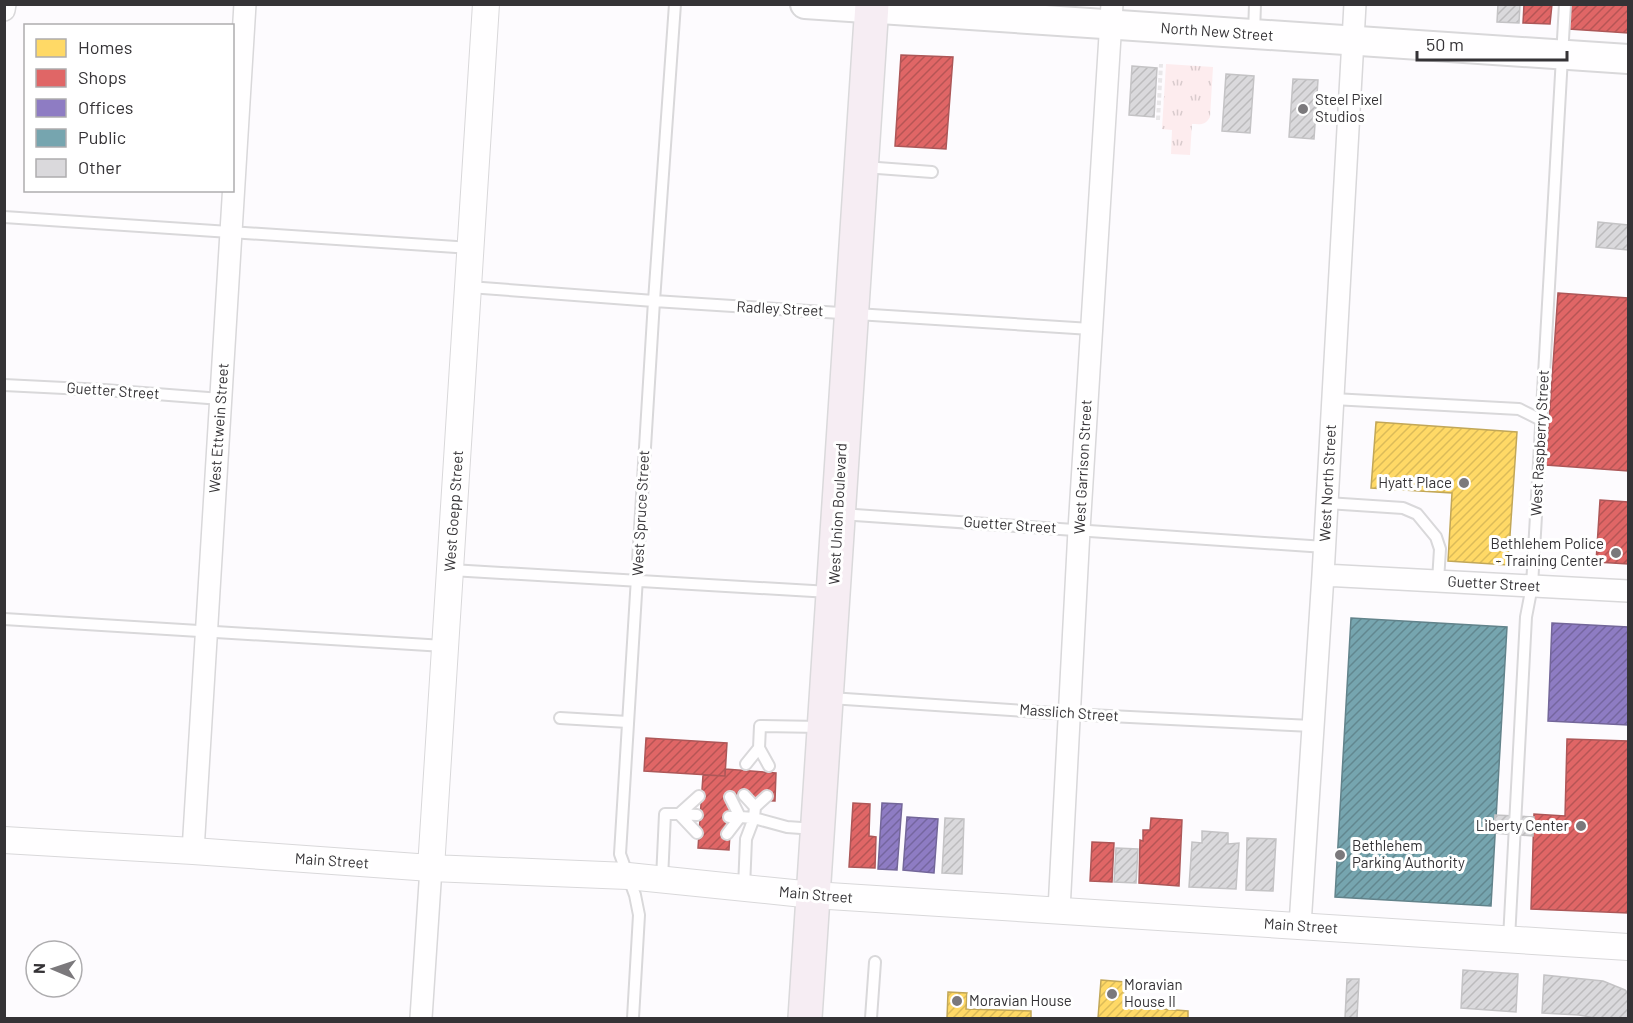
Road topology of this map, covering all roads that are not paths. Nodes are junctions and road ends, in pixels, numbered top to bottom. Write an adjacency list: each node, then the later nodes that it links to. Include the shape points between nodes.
1 (5, 4): 10 (street)
2 (245, 4): 19 (street, West Ettwein Street)
3 (486, 4): 23 (street, West Goepp Street)
4 (675, 4): 25 (lane, West Spruce Street)
5 (805, 4): 9 (main road, North New Street)
6 (1255, 4): 13 (lane)
7 (1355, 4): 14 (street, West North Street)
8 (1565, 4): 15 (lane, West Raspberry Street)
9 (872, 7): 11 (main road, North New Street); 17 (main road, West Union Boulevard)
10 (4, 10)
11 (973, 10): 12 (main road, North New Street)
12 (1111, 15): 13 (main road, North New Street); 27 (street, West Garrison Street)
13 (1254, 34): 14 (main road, North New Street)
14 (1352, 41): 15 (main road, North New Street); 30 (street, West North Street)
15 (1561, 54): 16 (main road, North New Street); 31 (lane, West Raspberry Street)
16 (1629, 59)
17 (861, 167): 18 (lane); 26 (main road, West Union Boulevard)
18 (932, 172)
19 (234, 183)
20 (233, 192): 22 (street, West Ettwein Street)
21 (4, 217): 22 (lane)
22 (231, 232): 23 (lane); 29 (street, West Ettwein Street)
23 (472, 248): 24 (street, West Goepp Street)
24 (468, 287): 25 (lane, Radley Street); 36 (street, West Goepp Street)
25 (654, 301): 26 (lane, Radley Street); 38 (lane, West Spruce Street)
26 (850, 313): 27 (lane, Radley Street); 33 (main road, West Union Boulevard)
27 (1091, 329): 34 (street, West Garrison Street)
28 (4, 386): 29 (lane, Guetter Street)
29 (221, 399): 44 (street, West Ettwein Street)
30 (1333, 399): 31 (lane, via 1519,409); 32 (street, West North Street)
31 (1541, 420): 40 (lane, West Raspberry Street)
32 (1327, 502): 35 (street, West North Street); 39 (lane, via 1403,508 1418,514 1440,549)
33 (838, 513): 34 (lane, Guetter Street); 42 (main road, West Union Boulevard)
34 (1079, 530): 35 (lane, Guetter Street); 47 (street, West Garrison Street)
35 (1325, 547): 37 (street, West North Street)
36 (450, 570): 38 (lane); 45 (street, West Goepp Street)
37 (1323, 575): 39 (street, Guetter Street); 50 (street, West North Street)
38 (637, 581): 42 (lane); 49 (lane, West Spruce Street)
39 (1438, 581): 40 (street, Guetter Street)
40 (1532, 586): 41 (street, Guetter Street); 74 (lane, West Raspberry Street, via 1525,629)
41 (1629, 591)
42 (834, 592): 46 (main road, West Union Boulevard)
43 (4, 619): 44 (lane)
44 (206, 631): 45 (lane); 66 (street, West Ettwein Street)
45 (445, 646): 67 (street, West Goepp Street)
46 (826, 712): 47 (lane, Masslich Street); 51 (lane, Masslich Street, via 760,726); 62 (main road, West Union Boulevard)
47 (1069, 714): 50 (lane, Masslich Street); 72 (street, West Garrison Street)
48 (560, 718): 49 (lane)
49 (628, 722): 68 (lane, West Spruce Street, via 620,855)
50 (1312, 726): 73 (street, West North Street)
51 (759, 748): 52 (lane); 53 (lane)
52 (746, 764)
53 (769, 766)
54 (744, 795): 58 (lane)
55 (699, 796): 59 (lane)
56 (767, 796): 58 (lane)
57 (730, 797): 61 (lane)
58 (754, 813): 61 (lane); 62 (lane, via 787,827); 70 (lane, via 746,839)
59 (679, 814): 60 (lane); 63 (lane); 69 (lane, via 665,814)
60 (698, 815)
61 (735, 817): 64 (lane)
62 (818, 829): 71 (main road, West Union Boulevard)
63 (697, 833)
64 (727, 834)
65 (4, 840): 66 (street, Main Street)
66 (193, 851): 67 (street, Main Street)
67 (431, 868): 68 (street, Main Street); 77 (street, West Goepp Street)
68 (628, 876): 69 (street, Main Street); 78 (lane, West Spruce Street, via 639,915)
69 (662, 880): 70 (street, Main Street)
70 (744, 888): 71 (street, Main Street)
71 (813, 895): 72 (street, Main Street); 79 (main road, West Union Boulevard)
72 (1059, 910): 73 (street, Main Street)
73 (1300, 925): 74 (street, Main Street)
74 (1509, 939): 75 (street, Main Street)
75 (1629, 947)
76 (875, 962): 80 (lane)
77 (422, 1018)
78 (633, 1018)
79 (805, 1018)
80 (871, 1018)

